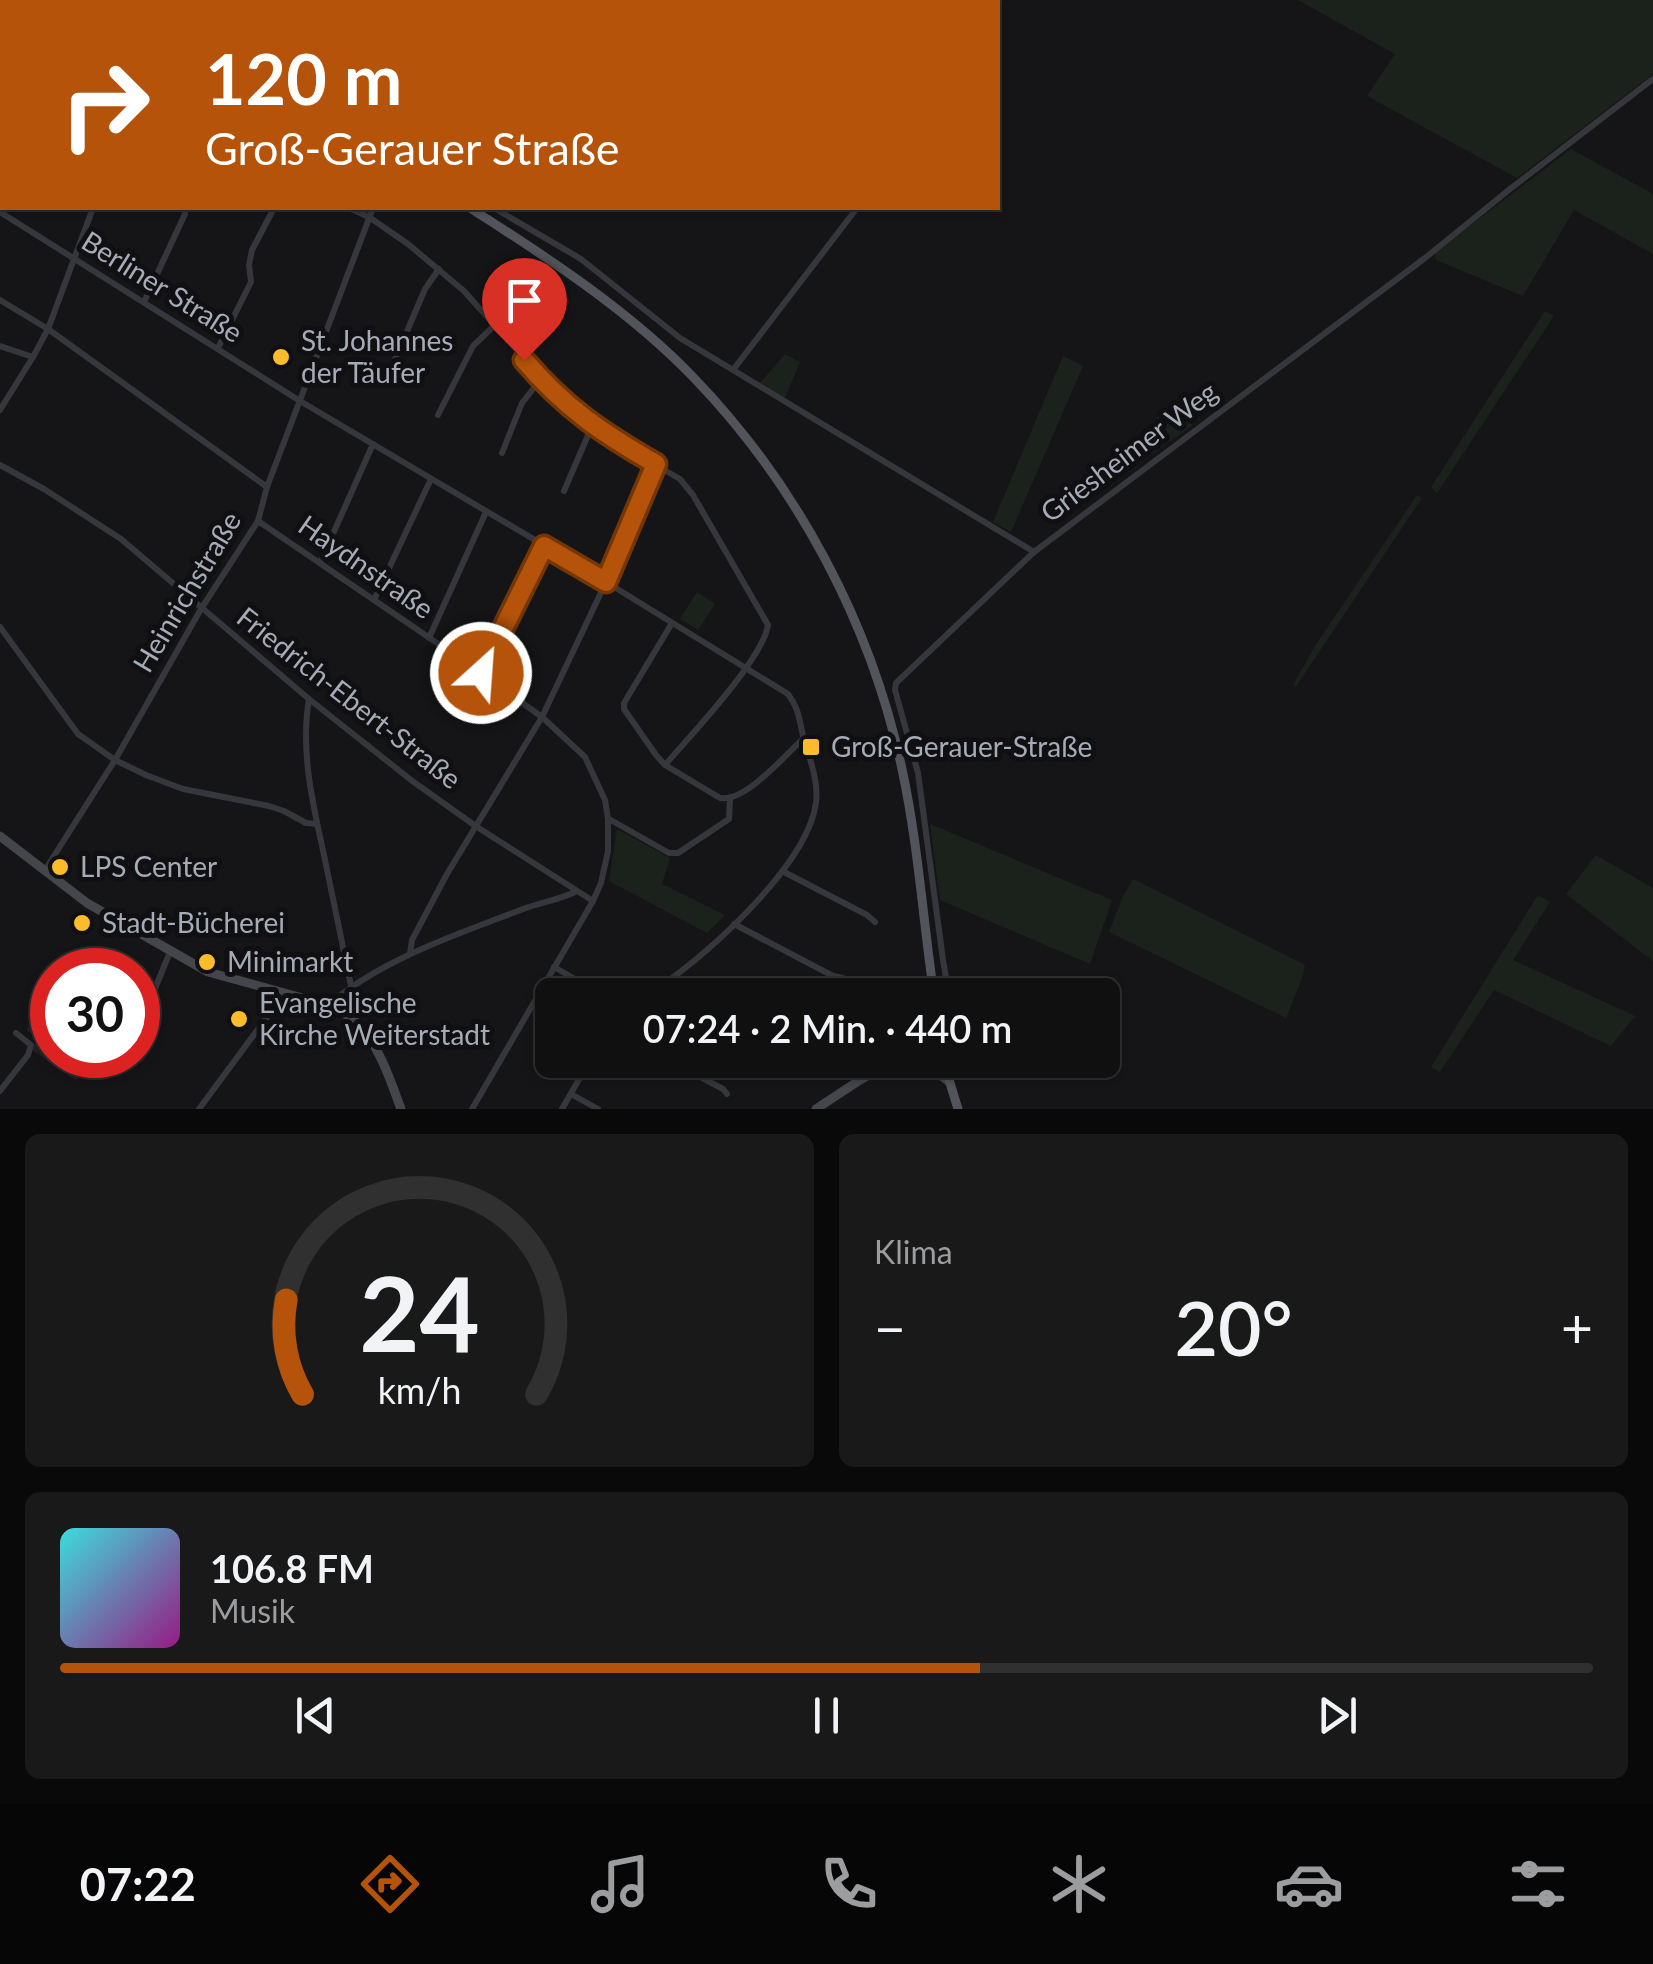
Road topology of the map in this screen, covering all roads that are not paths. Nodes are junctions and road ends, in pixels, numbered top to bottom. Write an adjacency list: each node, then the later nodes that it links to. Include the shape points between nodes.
1 (1653, 79): 40 (street, Griesheimer Weg)
2 (91, 210): 12 (street)
3 (184, 210): 16 (street)
4 (273, 210): 21 (street, via 252,250 252,282)
5 (353, 210): 11 (street)
6 (372, 210): 11 (street, Heinrichstraße)
7 (473, 210): 73 (main road, via 588,287 693,376 758,452 800,515 844,595 892,727)
8 (497, 210): 23 (street, via 581,258 680,338)
9 (855, 210): 23 (street)
10 (0, 212): 12 (street, Berliner Straße)
11 (370, 217): 13 (street); 26 (street, Heinrichstraße)
12 (73, 258): 16 (street, Berliner Straße); 18 (street)
13 (439, 269): 17 (street); 25 (street)
14 (551, 288): 19 (street)
15 (0, 300): 18 (street)
16 (144, 302): 21 (street, Berliner Straße)
17 (496, 324): 19 (street); 28 (street, via 474,346)
18 (48, 329): 22 (street); 35 (street)
19 (507, 340): 24 (street)
20 (0, 346): 22 (street)
21 (218, 348): 26 (street, Berliner Straße)
22 (33, 357): 27 (street)
23 (733, 370): 40 (street)
24 (541, 380): 29 (street); 31 (street, via 522,403)
25 (385, 383)
26 (300, 401): 30 (street, Berliner Straße); 35 (street, Heinrichstraße)
27 (0, 410)
28 (438, 416)
29 (592, 426): 32 (street); 36 (street)
30 (373, 444): 34 (street, Berliner Straße); 41 (street)
31 (502, 453)
32 (656, 464): 42 (street); 48 (street, via 693,495 768,626)
33 (0, 466): 44 (street, Friedrich-Ebert-Straße, via 120,538)
34 (431, 479): 37 (street, Berliner Straße); 43 (street)
35 (267, 487): 38 (street, Heinrichstraße)
36 (564, 491)
37 (486, 512): 39 (street, Berliner Straße); 47 (street)
38 (258, 521): 41 (street, Haydnstraße); 44 (street, Heinrichstraße)
39 (544, 546): 42 (street, Berliner Straße); 49 (street)
40 (1034, 552): 74 (street, Griesheimer Weg, via 896,684 918,773)
41 (320, 562): 43 (street, Haydnstraße)
42 (606, 582): 45 (street, Berliner Straße); 51 (street)
43 (374, 600): 47 (street, Haydnstraße)
44 (201, 609): 50 (street, Friedrich-Ebert-Straße); 53 (street, Heinrichstraße)
45 (672, 623): 48 (street, Berliner Straße); 54 (street, via 624,704)
46 (0, 626): 53 (street, via 78,734)
47 (429, 638): 49 (street, Haydnstraße)
48 (746, 668): 52 (street, Berliner Straße, via 788,694); 54 (street)
49 (481, 673): 51 (street, Haydnstraße)
50 (308, 700): 57 (street, via 306,748); 58 (street, Friedrich-Ebert-Straße)
51 (542, 717): 56 (street, Haydnstraße, via 585,757); 58 (street)
52 (804, 738): 55 (street); 61 (street, Berliner Straße, via 817,802)
53 (115, 760): 57 (street, via 183,789 269,806); 60 (street, Heinrichstraße)
54 (665, 765): 55 (street)
55 (730, 800): 56 (street, via 728,819 678,853)
56 (608, 819): 63 (street, Haydnstraße, via 608,851)
57 (317, 824): 75 (street)
58 (477, 827): 62 (street, Friedrich-Ebert-Straße); 67 (street)
59 (0, 836): 60 (street)
60 (45, 870): 66 (street)
61 (784, 872): 64 (street); 65 (street, Berliner Straße)
62 (576, 891): 63 (street, Friedrich-Ebert-Straße); 67 (street)
63 (593, 901): 68 (street, Haydnstraße)
64 (875, 922)
65 (734, 924): 71 (street, Berliner Straße); 72 (street)
66 (170, 952): 69 (street); 76 (street, via 208,972)
67 (410, 954): 75 (street)
68 (554, 967): 70 (street); 90 (street, Haydnstraße)
69 (160, 976)
70 (573, 978)
71 (674, 978)
72 (843, 978)
73 (932, 978)
74 (947, 978)
75 (351, 986): 77 (street)
76 (284, 994): 77 (street); 88 (street)
77 (328, 1005): 89 (street, via 362,1030)
78 (16, 1033): 85 (street, via 31,1045)
79 (580, 1078): 86 (street)
80 (702, 1078): 87 (street)
81 (864, 1078): 93 (street)
82 (944, 1078): 84 (street)
83 (947, 1078): 84 (main road)
84 (948, 1081): 94 (main road)
85 (0, 1091)
86 (571, 1094): 91 (street); 92 (street)
87 (727, 1094)
88 (199, 1109)
89 (401, 1109)
90 (472, 1109)
91 (562, 1109)
92 (598, 1109)
93 (816, 1109)
94 (958, 1109)

